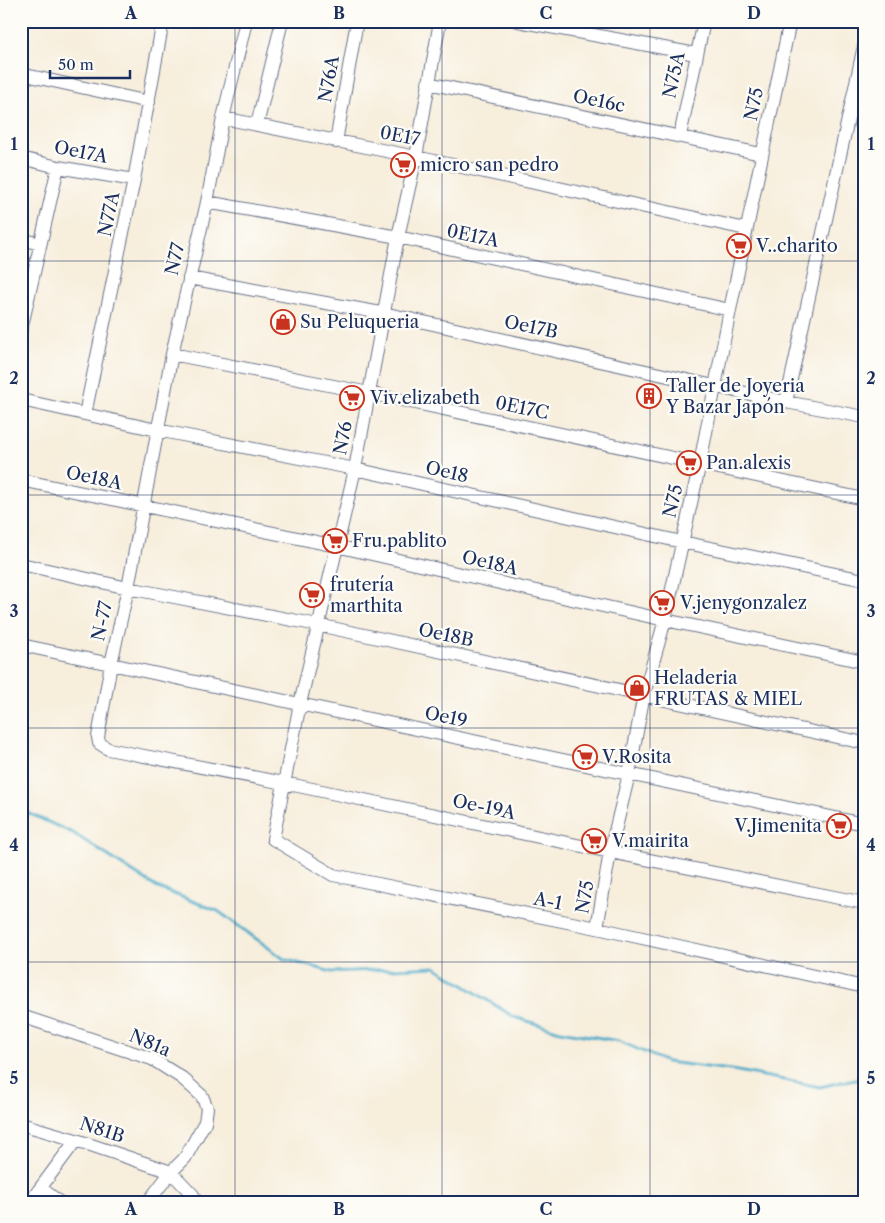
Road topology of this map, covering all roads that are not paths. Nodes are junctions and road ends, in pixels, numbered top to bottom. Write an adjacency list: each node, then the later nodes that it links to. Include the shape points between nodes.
1 (147, 21): 9 (street)
2 (246, 21): 15 (street, N77)
3 (282, 21): 16 (street)
4 (357, 21): 18 (street, N76A)
5 (440, 21): 13 (street, N76)
6 (518, 21): 11 (street)
7 (704, 21): 11 (street, N75A)
8 (790, 21): 19 (street, N75)
9 (163, 23): 14 (street, N77A)
10 (864, 46): 37 (street)
11 (696, 54): 17 (street, N75A)
12 (21, 74): 14 (street)
13 (428, 83): 17 (street, Oe16c); 20 (street, N76)
14 (149, 102): 23 (street, N77A)
15 (223, 118): 16 (street, 0E17); 24 (street, N77)
16 (257, 125): 18 (street, 0E17)
17 (680, 136): 19 (street, Oe16c)
18 (336, 142): 20 (street, 0E17)
19 (761, 154): 25 (street, N75)
20 (416, 157): 25 (street, 0E17); 26 (street, N76)
21 (21, 158): 22 (street, Oe17A)
22 (58, 166): 23 (street, Oe17A); 28 (street)
23 (134, 180): 38 (street, N77A)
24 (207, 202): 26 (street, 0E17A); 29 (street, N77)
25 (746, 229): 30 (street, N75)
26 (398, 237): 30 (street, 0E17A); 31 (street, N76)
27 (21, 239): 28 (street)
28 (40, 244): 32 (street)
29 (189, 278): 31 (street, Oe17B); 33 (street, N77)
30 (730, 310): 34 (street, N75)
31 (384, 314): 34 (street, Oe17B); 35 (street, N76)
32 (22, 323)
33 (172, 354): 35 (street, 0E17C); 40 (street, N77)
34 (715, 385): 37 (street, Oe17B); 41 (street, N75)
35 (370, 393): 41 (street, 0E17C); 42 (street, N76)
36 (21, 400): 38 (street, Oe18)
37 (786, 402): 39 (street, Oe17B)
38 (85, 414): 40 (street, Oe18)
39 (864, 417)
40 (158, 430): 42 (street, Oe18); 45 (street, N77)
41 (700, 463): 44 (street, 0E17C); 46 (street, N75)
42 (355, 469): 46 (street, Oe18); 47 (street, N76)
43 (21, 480): 45 (street, Oe18A)
44 (864, 499)
45 (143, 506): 47 (street, Oe18A); 50 (street, N-77)
46 (682, 542): 49 (street, Oe18); 51 (street, N75)
47 (336, 546): 51 (street, Oe18A); 52 (street, N76)
48 (21, 564): 50 (street, Oe18B)
49 (864, 580)
50 (128, 588): 52 (street, Oe18B); 55 (street, N-77)
51 (665, 620): 54 (street, Oe18A); 56 (street, N75)
52 (318, 625): 56 (street, Oe18B); 57 (street, N76)
53 (21, 645): 55 (street, Oe19)
54 (864, 662)
55 (111, 664): 57 (street, Oe19); 58 (street, N-77)
56 (644, 694): 59 (street, Oe18B); 60 (street, N75)
57 (300, 704): 60 (street, Oe19); 61 (street, N76)
58 (99, 743): 61 (street, Oe-19A, via 108,749)
59 (864, 743)
60 (629, 774): 62 (street, Oe19); 64 (street, N75)
61 (284, 782): 63 (street, N76); 64 (street, Oe-19A)
62 (864, 824)
63 (274, 829): 66 (street, A-1, via 274,840 333,875)
64 (610, 852): 65 (street, Oe-19A); 66 (street, N75)
65 (864, 903)
66 (597, 928): 67 (street, A-1)
67 (864, 987)
68 (21, 1016): 71 (street, N81a, via 152,1058 202,1096 207,1103 205,1122 185,1158)
69 (21, 1124): 70 (street, N81B)
70 (76, 1140): 71 (street, N81B); 72 (street)
71 (171, 1172): 75 (street); 76 (street)
72 (41, 1188): 73 (street); 74 (street)
73 (30, 1202)
74 (59, 1202)
75 (148, 1202)
76 (196, 1202)

